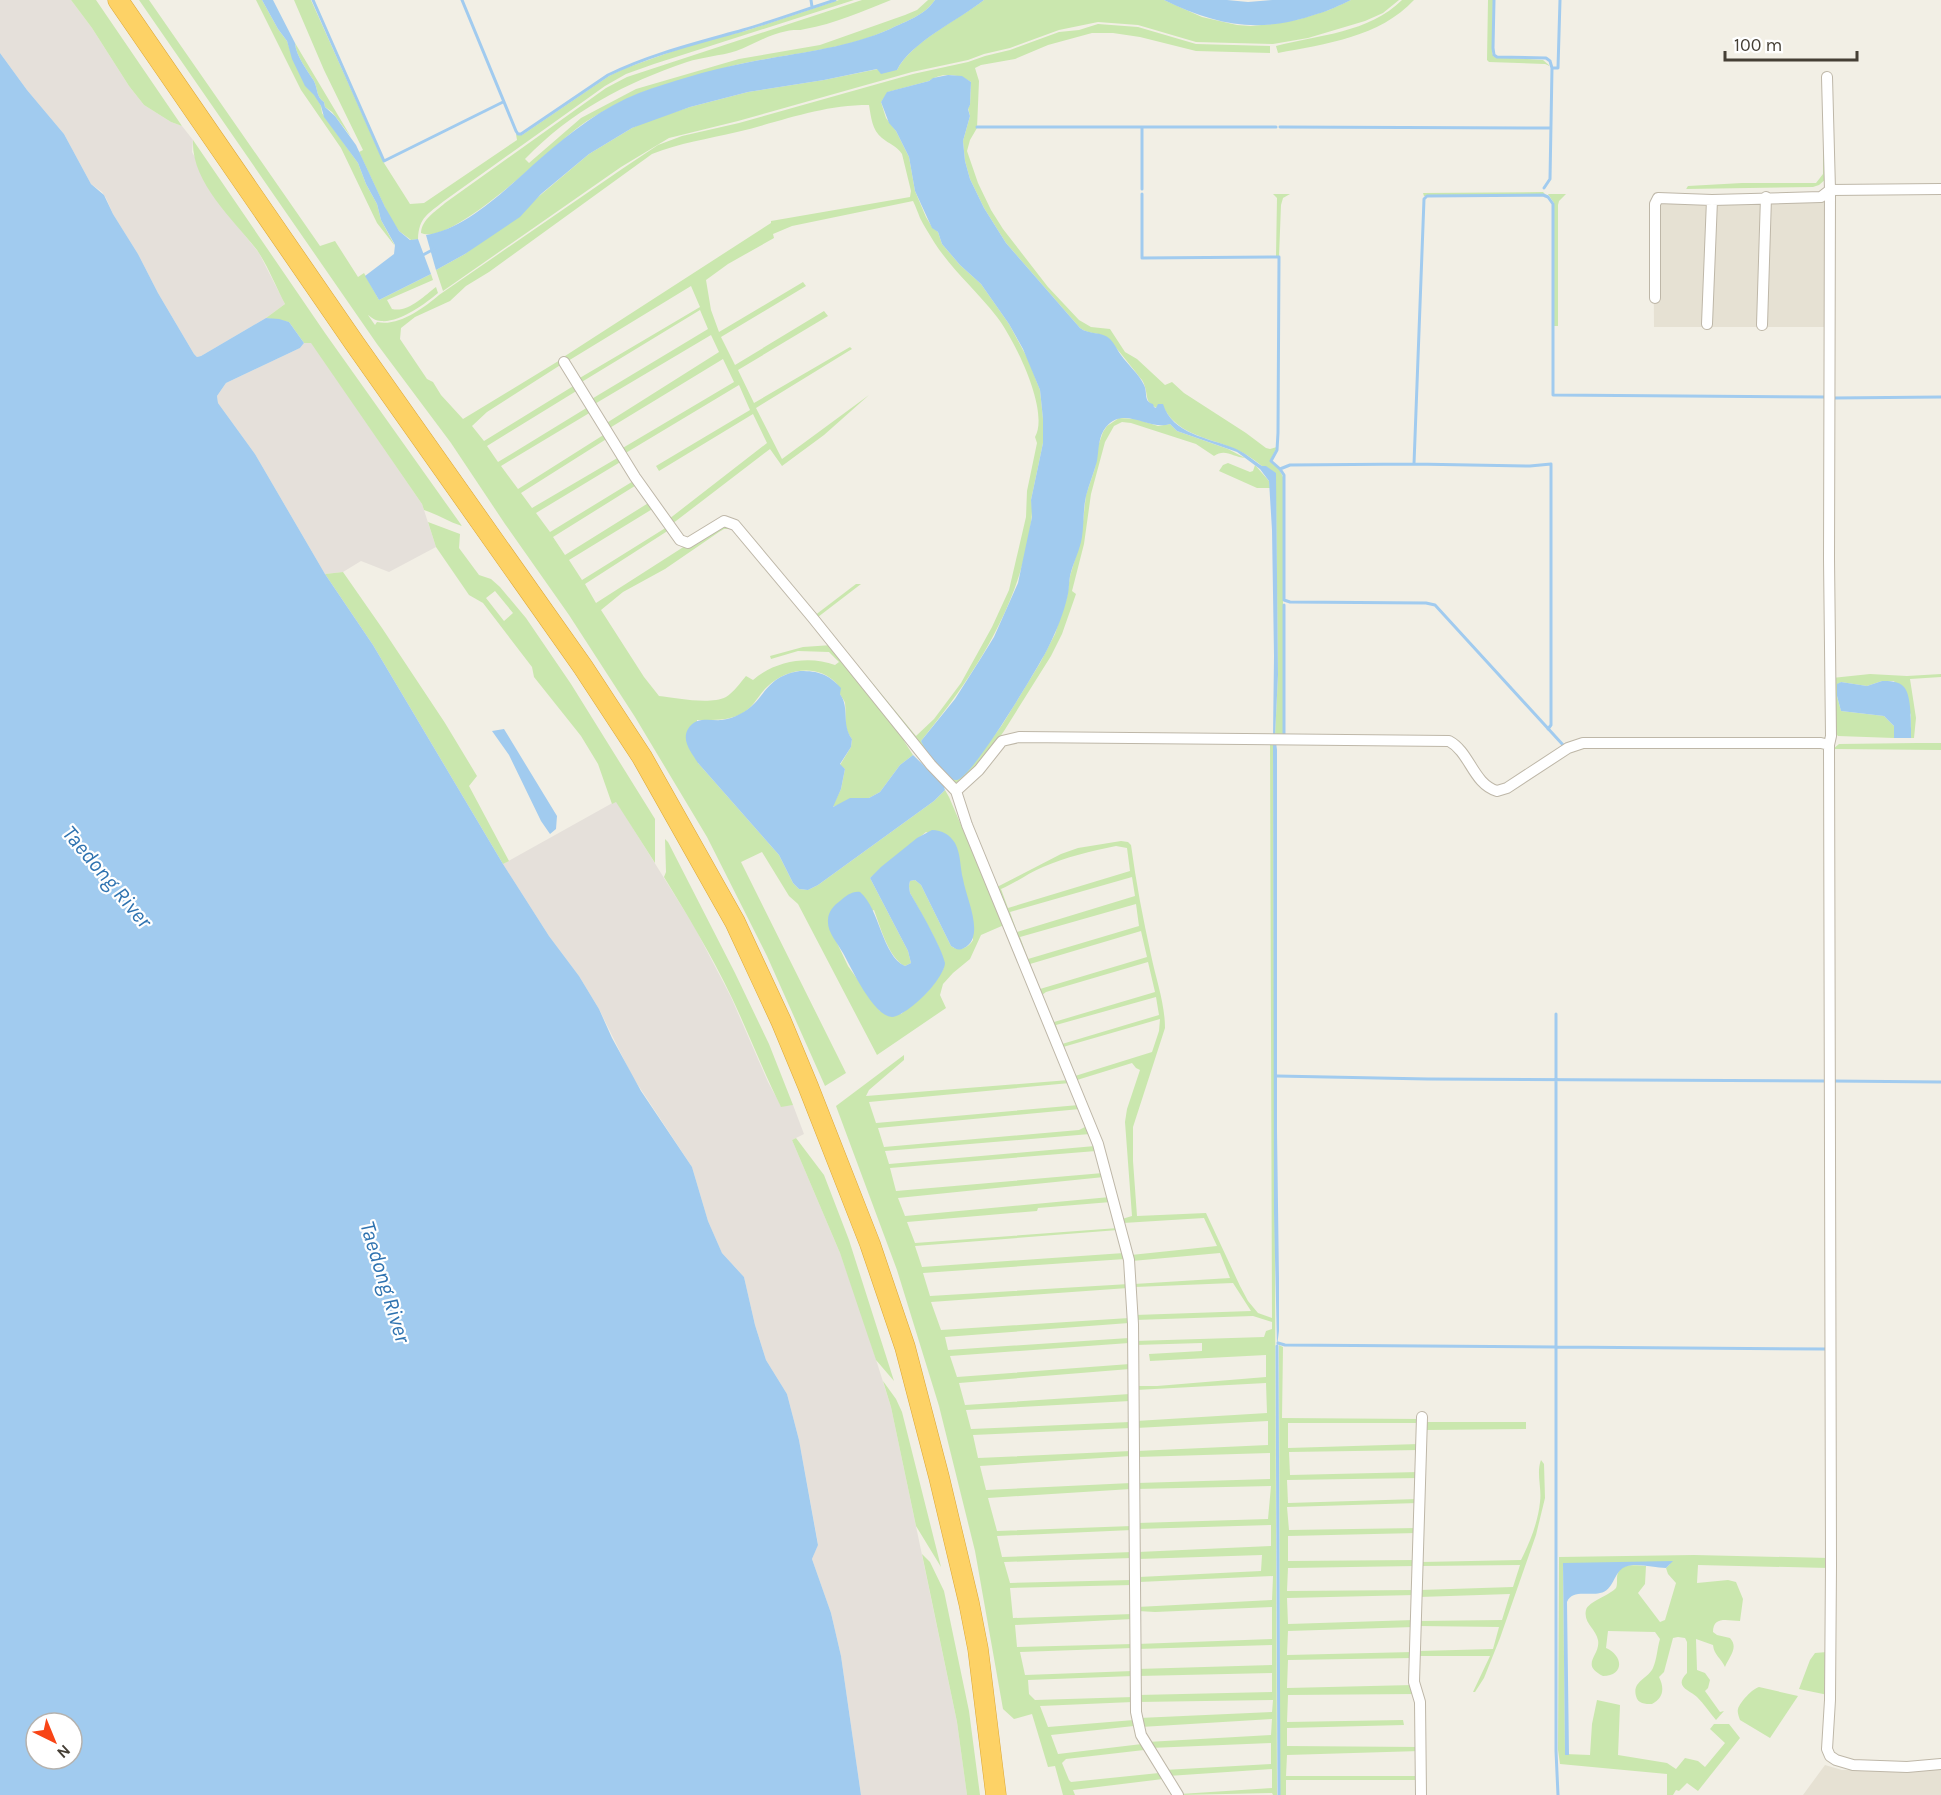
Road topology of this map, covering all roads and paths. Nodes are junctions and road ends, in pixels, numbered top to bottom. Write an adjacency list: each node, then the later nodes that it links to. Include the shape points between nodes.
1 (118, 0): 15 (highway, via 583,667 642,757 735,922 808,1086 870,1244 905,1347 971,1614)
2 (1827, 77): 4 (street)
3 (1941, 189): 4 (street)
4 (1830, 190): 5 (street, via 1821,197); 11 (street)
5 (1766, 197): 6 (street); 9 (street)
6 (1712, 200): 7 (street, via 1658,198); 8 (street)
7 (1655, 298)
8 (1707, 324)
9 (1762, 325)
10 (564, 362): 12 (street, via 680,540 688,543 724,521 735,525 931,765)
11 (1829, 745): 12 (street, via 1583,743 1497,791 1484,784 1459,748 1449,741 1019,737 1002,741); 14 (street, via 1831,1576 1827,1749 1836,1760 1853,1765)
12 (956, 790): 16 (street, via 1094,1133 1125,1243 1131,1271 1133,1324 1136,1712 1142,1736)
13 (1422, 1418): 17 (street, via 1414,1682 1420,1702)
14 (1941, 1764)
15 (996, 1795)
16 (1178, 1795)
17 (1421, 1795)

